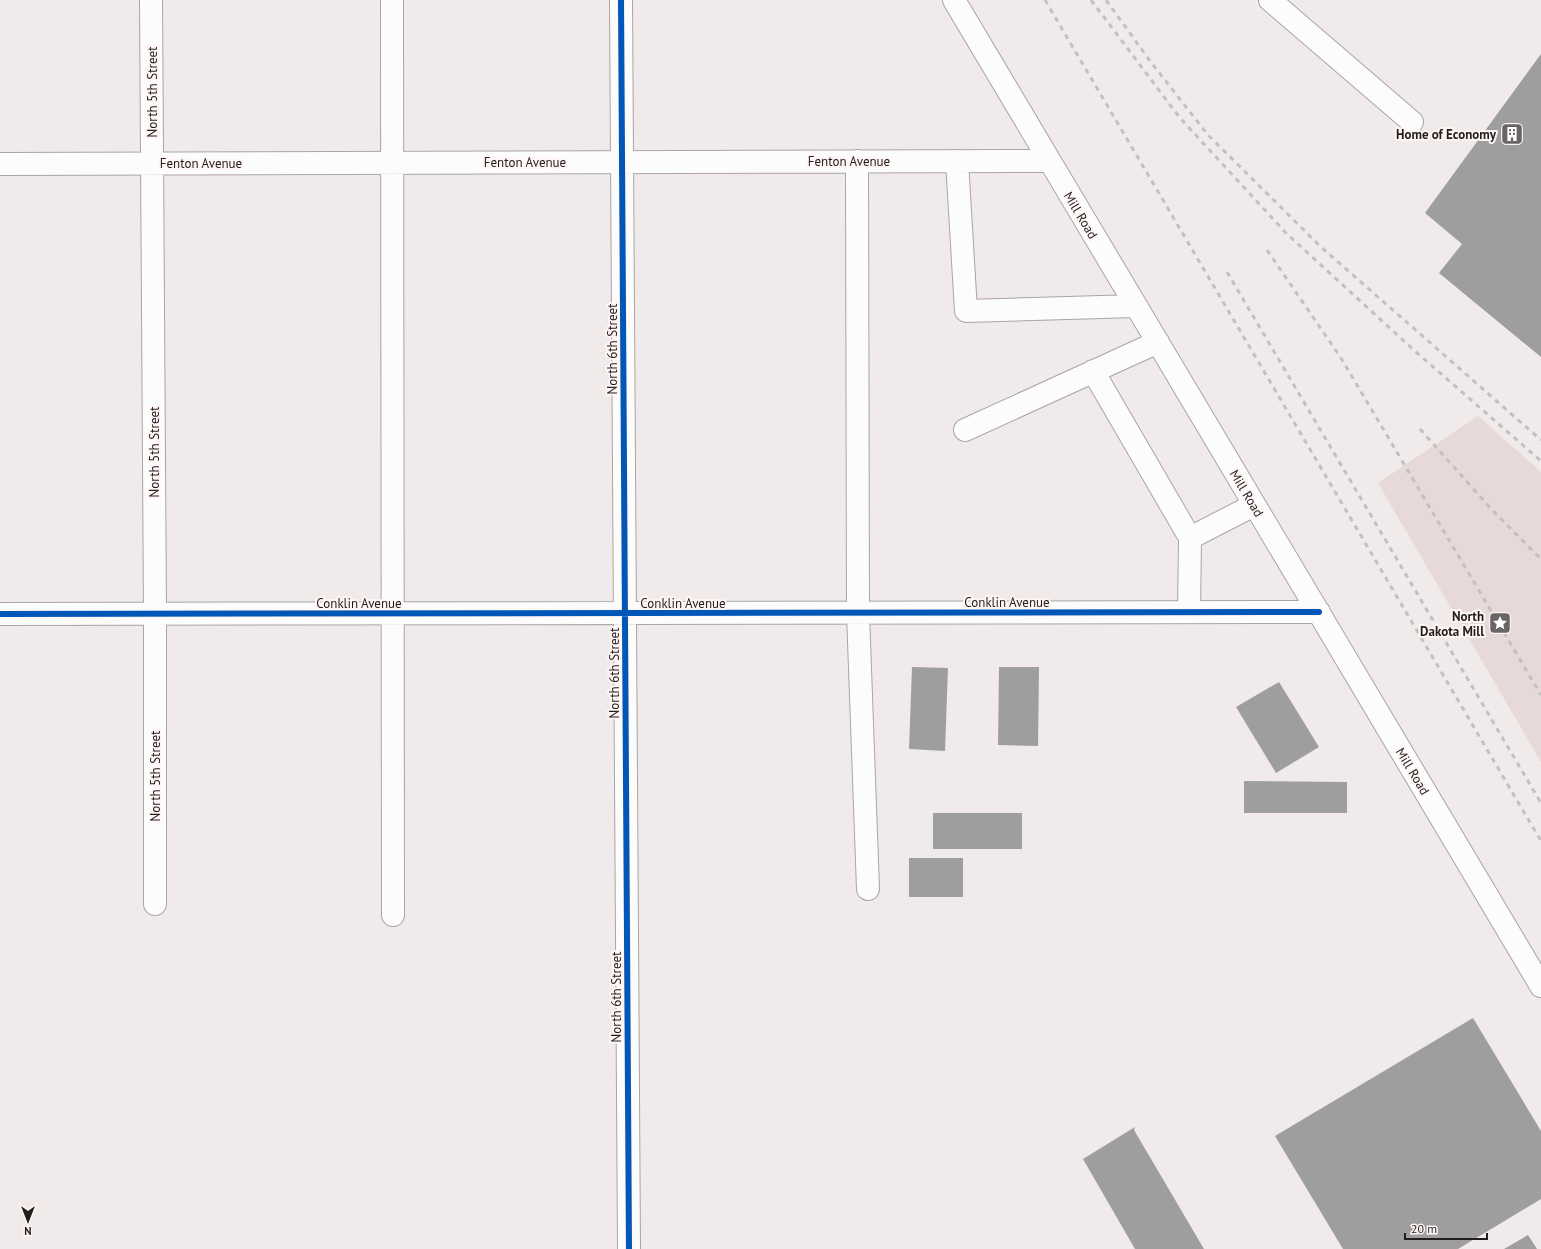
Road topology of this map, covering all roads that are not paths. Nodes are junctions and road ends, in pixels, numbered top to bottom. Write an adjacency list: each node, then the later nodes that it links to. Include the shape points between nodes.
1 (152, 0): 12 (street, North 5th Street)
2 (392, 0): 11 (street)
3 (621, 0): 7 (street, North 6th Street)
4 (954, 0): 10 (street, Mill Road)
5 (1270, 0): 6 (street)
6 (1412, 122)
7 (622, 161): 8 (street, Fenton Avenue); 11 (street, Fenton Avenue); 26 (street, North 6th Street)
8 (857, 161): 9 (street, Fenton Avenue); 22 (street)
9 (957, 161): 10 (street, Fenton Avenue); 14 (street, via 966,311)
10 (1049, 161): 14 (street, Mill Road)
11 (391, 162): 12 (street, Fenton Avenue); 25 (street)
12 (152, 163): 13 (street, Fenton Avenue); 24 (street, North 5th Street)
13 (0, 164)
14 (1136, 306): 15 (street, Mill Road)
15 (1158, 342): 16 (street); 18 (street, Mill Road)
16 (1093, 371): 17 (street); 19 (street)
17 (964, 430)
18 (1254, 505): 19 (street); 21 (street, Mill Road)
19 (1190, 538): 20 (street)
20 (1189, 612): 21 (street, Conklin Avenue); 22 (street, Conklin Avenue)
21 (1319, 612): 30 (street, Mill Road)
22 (858, 613): 26 (street, Conklin Avenue); 27 (street)
23 (0, 614): 24 (street, Conklin Avenue)
24 (155, 614): 25 (street, Conklin Avenue); 28 (street, North 5th Street)
25 (393, 614): 26 (street, Conklin Avenue); 29 (street)
26 (624, 614): 31 (street, North 6th Street)
27 (868, 888)
28 (155, 904)
29 (394, 914)
30 (1541, 986)
31 (629, 1249)

